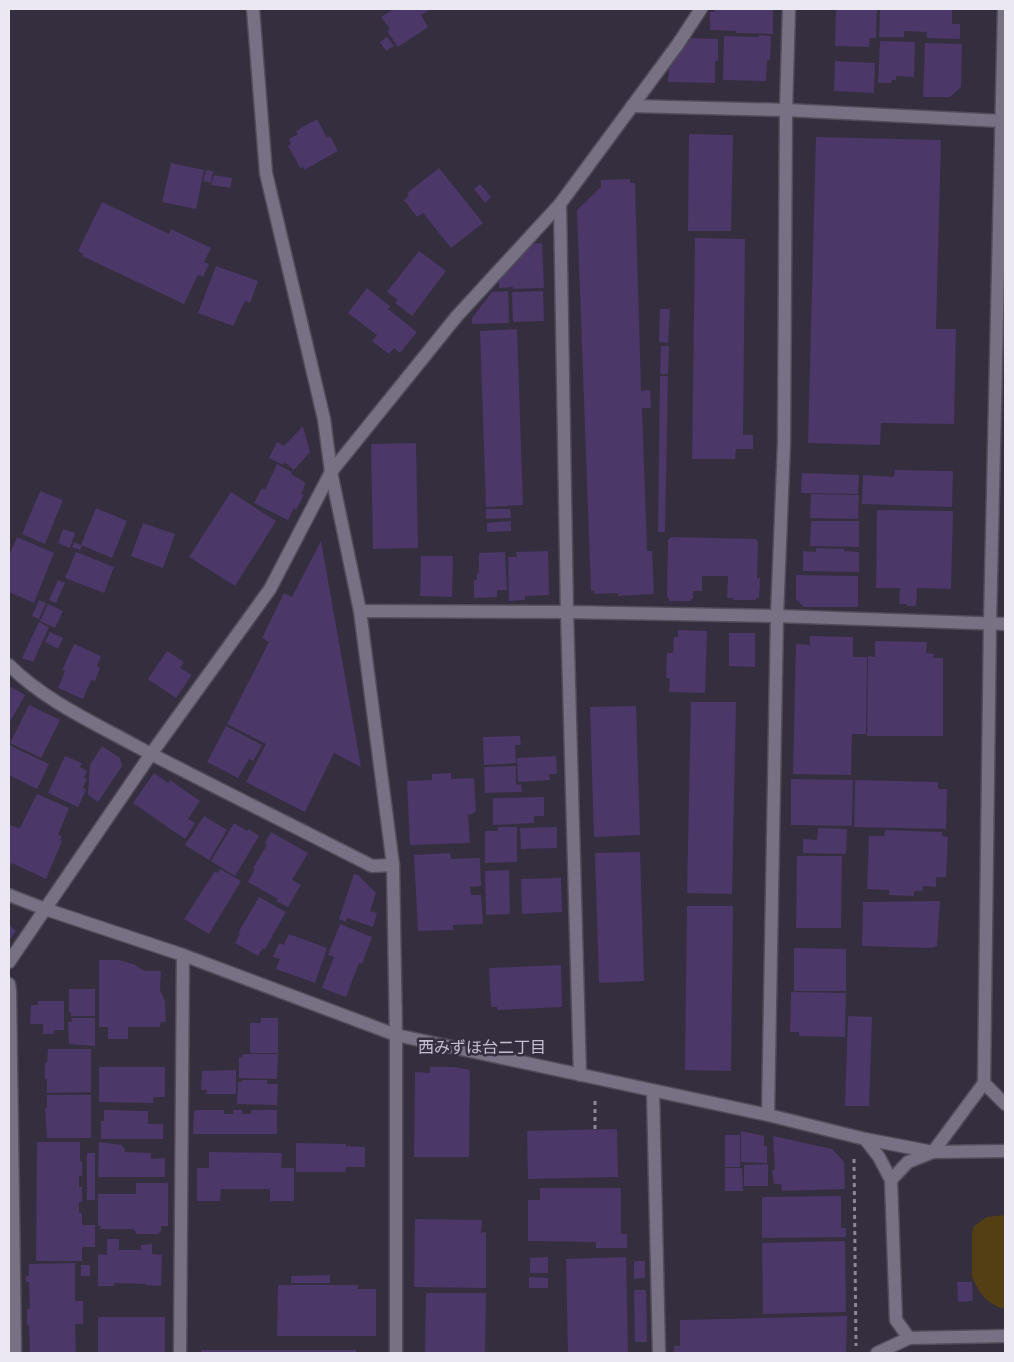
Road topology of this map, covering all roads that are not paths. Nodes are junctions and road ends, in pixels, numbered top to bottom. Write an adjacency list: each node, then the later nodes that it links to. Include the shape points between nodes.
1 (253, 9): 9 (street, via 266,173 324,419)
2 (701, 9): 5 (street)
3 (789, 9): 6 (street)
4 (1004, 9): 7 (street)
5 (632, 106): 6 (street); 8 (street)
6 (786, 110): 7 (street); 12 (street, via 784,443)
7 (1004, 121): 13 (street)
8 (560, 204): 9 (street, via 457,316); 11 (street)
9 (331, 472): 10 (street); 16 (street, via 270,589)
10 (360, 611): 11 (street); 17 (street)
11 (567, 612): 12 (street); 24 (street)
12 (776, 616): 13 (street); 28 (street)
13 (990, 623): 14 (street); 25 (street)
14 (1005, 624)
15 (9, 665): 16 (street, via 69,710)
16 (151, 754): 17 (street, via 372,866); 19 (street)
17 (393, 865): 23 (street)
18 (9, 895): 19 (street)
19 (45, 909): 20 (street); 21 (street)
20 (183, 954): 23 (street); 36 (street)
21 (9, 962)
22 (9, 984): 35 (street)
23 (396, 1035): 24 (street); 37 (street)
24 (580, 1074): 26 (street)
25 (984, 1083): 27 (street); 31 (street)
26 (653, 1091): 28 (street); 38 (street)
27 (1005, 1104)
28 (768, 1115): 29 (street)
29 (865, 1139): 31 (street); 32 (street)
30 (1005, 1151): 31 (street)
31 (933, 1152): 32 (street, via 908,1162)
32 (891, 1180): 34 (street, via 896,1320)
33 (1005, 1336): 34 (street)
34 (909, 1338): 39 (street)
35 (16, 1353)
36 (180, 1353)
37 (396, 1353)
38 (659, 1353)
39 (877, 1353)

